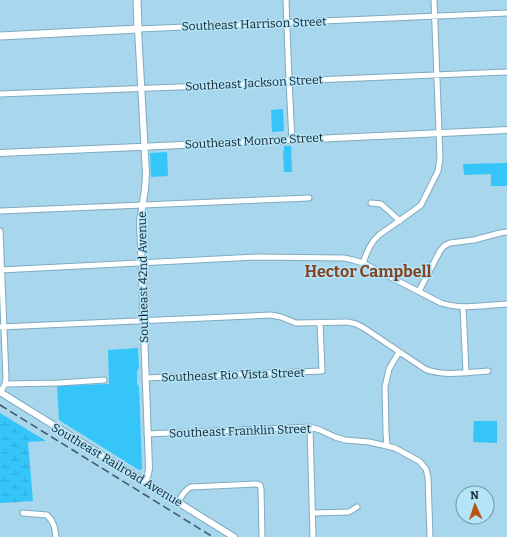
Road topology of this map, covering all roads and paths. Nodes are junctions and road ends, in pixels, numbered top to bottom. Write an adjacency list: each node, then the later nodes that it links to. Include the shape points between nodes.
1 (137, 0): 7 (main road, Southeast 42nd Avenue)
2 (286, 0): 6 (street)
3 (434, 0): 5 (street)
4 (507, 12): 5 (street, Southeast Harrison Street)
5 (434, 16): 6 (street, Southeast Harrison Street); 10 (street)
6 (287, 23): 7 (street, Southeast Harrison Street); 11 (street)
7 (138, 29): 8 (main road, Southeast Harrison Street); 12 (street, Southeast 42nd Avenue)
8 (0, 36)
9 (507, 72): 10 (street, Southeast Jackson Street)
10 (437, 75): 11 (street, Southeast Jackson Street); 15 (street)
11 (289, 81): 12 (street, Southeast Jackson Street); 16 (street)
12 (141, 88): 13 (street, Southeast Jackson Street); 17 (street, Southeast 42nd Avenue)
13 (0, 94)
14 (507, 130): 15 (street, Southeast Monroe Street)
15 (438, 133): 16 (street, Southeast Monroe Street); 23 (street, via 438,171 421,204)
16 (292, 140): 17 (street, Southeast Monroe Street)
17 (144, 147): 18 (street, Southeast Monroe Street); 21 (street, Southeast 42nd Avenue, via 146,185)
18 (0, 153)
19 (309, 198): 21 (street)
20 (371, 203): 23 (street, via 381,204)
21 (142, 205): 22 (street); 26 (street, Southeast 42nd Avenue)
22 (0, 211)
23 (400, 221): 27 (street, via 374,239)
24 (0, 231): 28 (street)
25 (507, 232): 29 (street, via 474,240 450,242 444,246)
26 (141, 262): 27 (street, via 257,257 344,258); 28 (street); 32 (street, Southeast 42nd Avenue)
27 (363, 263): 29 (street)
28 (1, 270): 34 (street)
29 (419, 291): 31 (street, via 441,303)
30 (507, 304): 31 (street)
31 (463, 306): 37 (street)
32 (143, 321): 33 (street, via 271,315 296,323); 34 (street); 38 (street, Southeast 42nd Avenue)
33 (320, 322): 35 (street, via 356,324); 38 (street, Southeast Rio Vista Street, via 322,371)
34 (2, 327): 40 (street)
35 (399, 352): 37 (street, via 433,372); 44 (street, via 389,369 385,387)
36 (488, 371): 37 (street)
37 (466, 372)
38 (145, 378): 43 (street, Southeast 42nd Avenue)
39 (104, 380): 40 (street)
40 (5, 384): 41 (street)
41 (0, 393): 45 (street, Southeast Railroad Avenue)
42 (310, 427): 43 (street, Southeast Franklin Street); 44 (street, Southeast Franklin Street, via 345,440); 49 (street)
43 (147, 434): 45 (street, Southeast 42nd Avenue, via 149,472)
44 (388, 446): 54 (street, Southeast Franklin Street, via 416,458 426,469)
45 (145, 482): 46 (street, Southeast Railroad Avenue)
46 (178, 502): 51 (street, Southeast Railroad Avenue); 52 (street, via 184,492 191,487 260,485)
47 (356, 507): 49 (street, via 349,512)
48 (23, 513): 50 (street, via 47,515 54,523)
49 (313, 513): 53 (street)
50 (56, 537)
51 (234, 537)
52 (262, 537)
53 (313, 537)
54 (430, 537)

